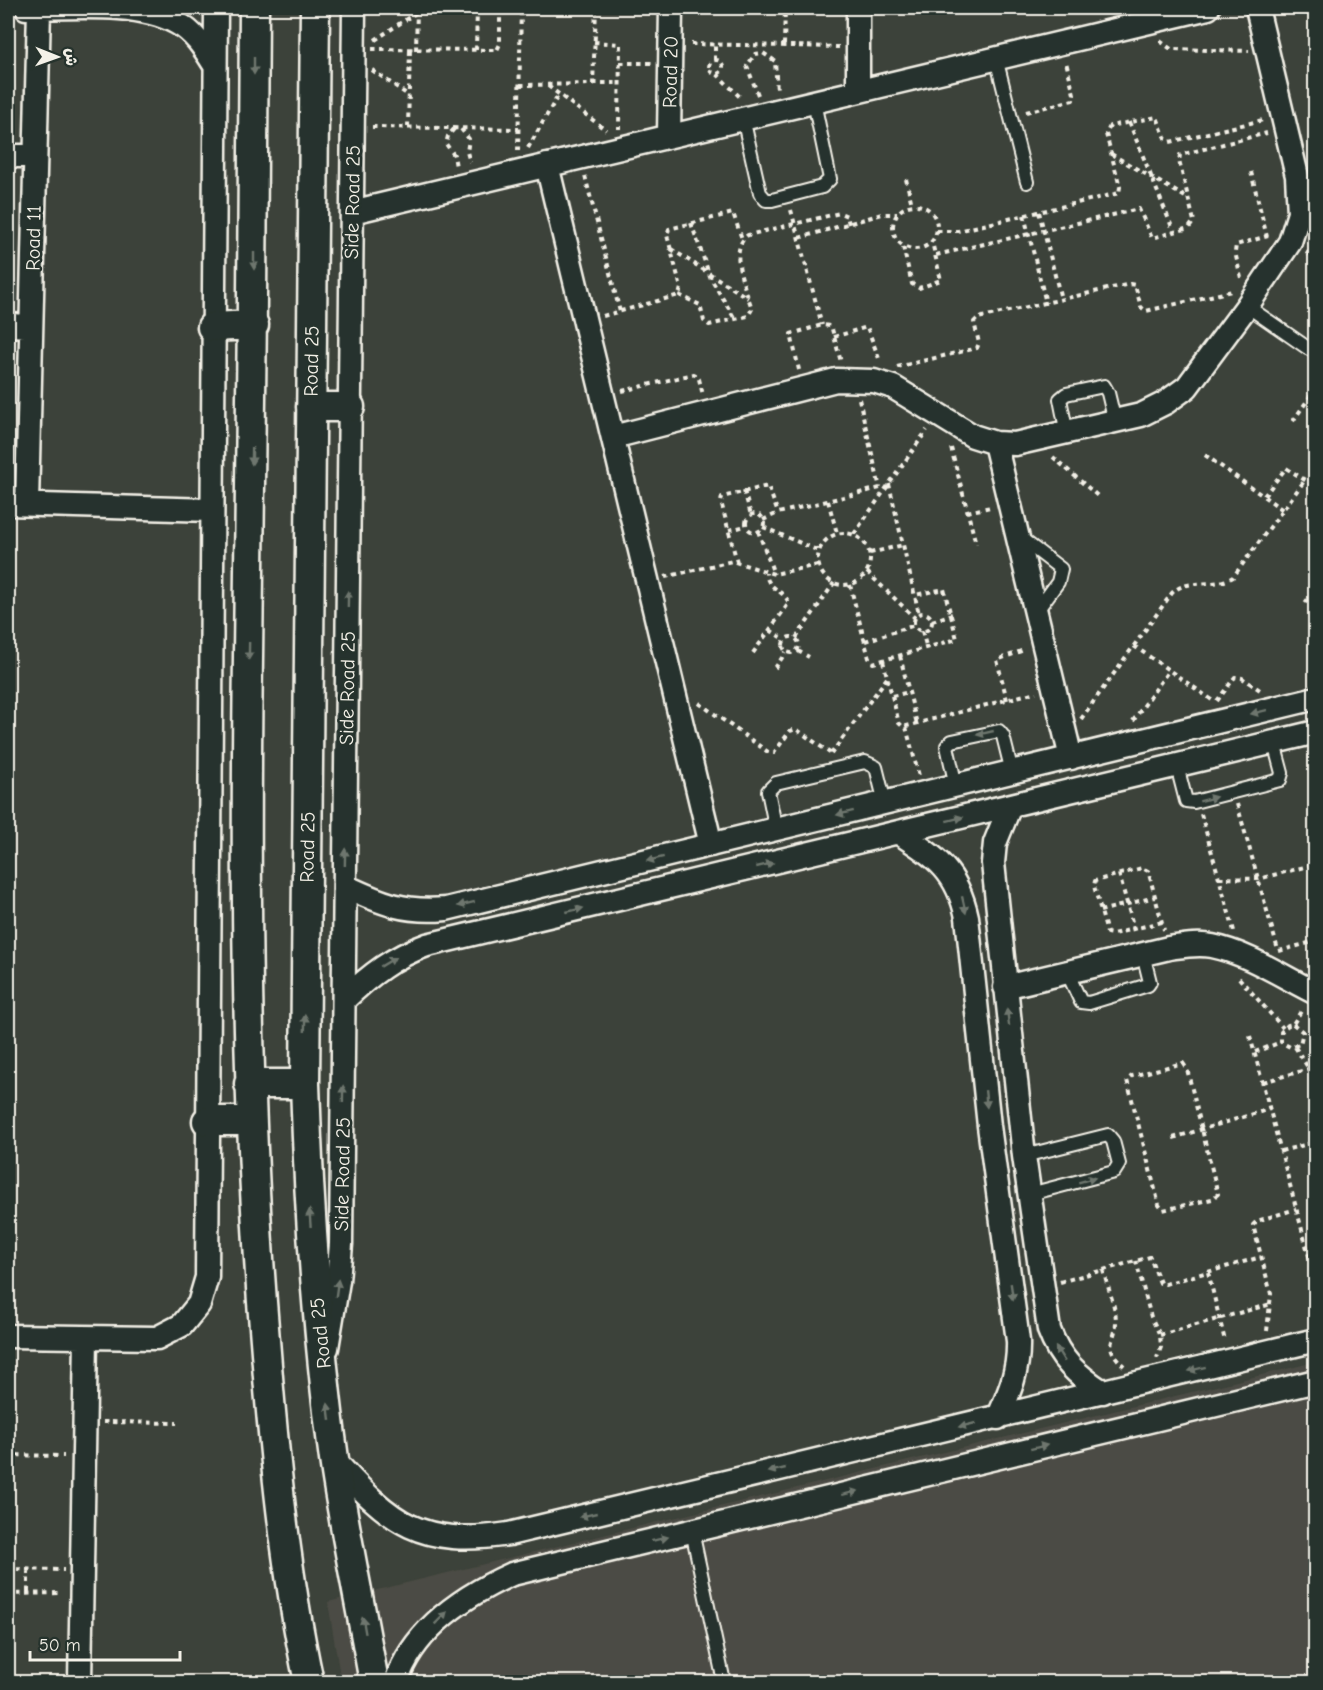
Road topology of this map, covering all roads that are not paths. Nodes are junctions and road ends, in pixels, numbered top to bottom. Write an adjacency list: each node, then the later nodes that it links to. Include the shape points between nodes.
1 (25, 8): 2 (street)
2 (39, 8): 12 (street, via 155,13 179,23 200,41); 18 (street, Road 11)
3 (216, 8): 12 (street)
4 (254, 8): 24 (street, one-way to 24)
5 (315, 8): 28 (street, Road 25)
6 (354, 8): 21 (street, Side Road 25)
7 (671, 8): 16 (street, Road 20)
8 (858, 8): 13 (street)
9 (1208, 8): 11 (street)
10 (1257, 8): 22 (street, via 1300,194 1294,231)
11 (996, 58): 13 (street); 20 (lane)
12 (214, 64): 26 (street)
13 (858, 91): 14 (street)
14 (814, 102): 15 (street); 15 (lane, via 830,179 822,187 772,200 762,198)
15 (760, 114): 16 (street)
16 (669, 136): 19 (street, via 619,144)
17 (8, 156): 18 (street)
18 (35, 156): 25 (street, Road 11)
19 (547, 165): 21 (street); 32 (street)
20 (1027, 182)
21 (352, 212): 29 (street, Side Road 25)
22 (1247, 306): 27 (lane); 30 (street, via 1187,387 1165,404)
23 (8, 325): 25 (street)
24 (254, 325): 26 (street); 56 (street, one-way to 56, via 246,821)
25 (31, 326): 34 (street, Road 11)
26 (212, 327): 35 (street)
27 (1309, 349)
28 (311, 407): 29 (street); 57 (street, Road 25, one-way to 28)
29 (350, 407): 50 (street, Side Road 25, one-way to 29)
30 (1115, 422): 31 (street); 31 (lane, via 1104,387 1066,394 1060,399)
31 (1067, 434): 33 (street)
32 (612, 437): 33 (street, via 804,388 850,379 884,378 974,436); 49 (street)
33 (995, 443): 36 (street)
34 (17, 504): 35 (street, Road 11)
35 (211, 510): 58 (street)
36 (1017, 536): 37 (street); 37 (lane, via 1061,569 1058,582)
37 (1036, 612): 41 (street)
38 (1304, 698): 41 (street, one-way to 41, via 1113,748)
39 (1316, 732): 40 (street)
40 (1274, 743): 42 (street); 42 (lane, one-way to 40, via 1186,801 1198,801 1280,780)
41 (1069, 749): 43 (street)
42 (1177, 766): 46 (street)
43 (1012, 772): 44 (street); 44 (lane, one-way to 44, via 999,731 952,741 947,746)
44 (956, 786): 45 (street)
45 (885, 803): 47 (street, one-way to 47); 47 (lane, via 878,772 871,763 816,773 771,786 768,798)
46 (1010, 806): 48 (street, one-way to 46); 53 (street, via 995,843 993,863)
47 (776, 830): 49 (street)
48 (899, 833): 55 (street, one-way to 48, via 382,966 427,945); 70 (street, one-way to 70, via 949,871 962,892 967,917 989,1126 1018,1341 1015,1380)
49 (711, 845): 50 (street, one-way to 50, via 423,912 399,909)
50 (345, 886): 55 (street, Side Road 25)
51 (1143, 954): 52 (street); 52 (lane, via 1148,986 1089,1003 1081,1002); 54 (street, via 1211,945)
52 (1067, 972): 53 (street)
53 (1005, 987): 60 (street, one-way to 53)
54 (1316, 993)
55 (344, 1000): 66 (street, Side Road 25, one-way to 55, via 340,1262)
56 (249, 1084): 57 (street); 59 (street)
57 (305, 1084): 66 (street, Road 25, one-way to 57, via 309,1202)
58 (207, 1121): 59 (street); 63 (street, via 207,1277 199,1304 182,1325 157,1338)
59 (251, 1121): 73 (street, via 278,1501)
60 (1024, 1156): 61 (street); 61 (lane, one-way to 60, via 1113,1172 1119,1164 1108,1135)
61 (1030, 1194): 68 (street, one-way to 61, via 1068,1366 1056,1350 1049,1330)
62 (8, 1336): 63 (street)
63 (86, 1338): 74 (street)
64 (1316, 1340): 65 (street)
65 (1234, 1360): 68 (street, one-way to 68); 69 (street)
66 (323, 1367): 71 (street, Road 25, one-way to 66)
67 (1316, 1381): 69 (street)
68 (1103, 1392): 70 (street)
69 (1246, 1397): 72 (street, one-way to 69)
70 (998, 1418): 71 (street, one-way to 71, via 520,1532 471,1540 433,1535 398,1521 368,1498)
71 (334, 1461): 75 (street, Road 25, one-way to 71)
72 (692, 1531): 76 (street, one-way to 72, via 418,1642 444,1613 476,1590 512,1574); 77 (lane)
73 (308, 1681)
74 (80, 1683)
75 (374, 1683)
76 (396, 1683)
77 (724, 1683)

